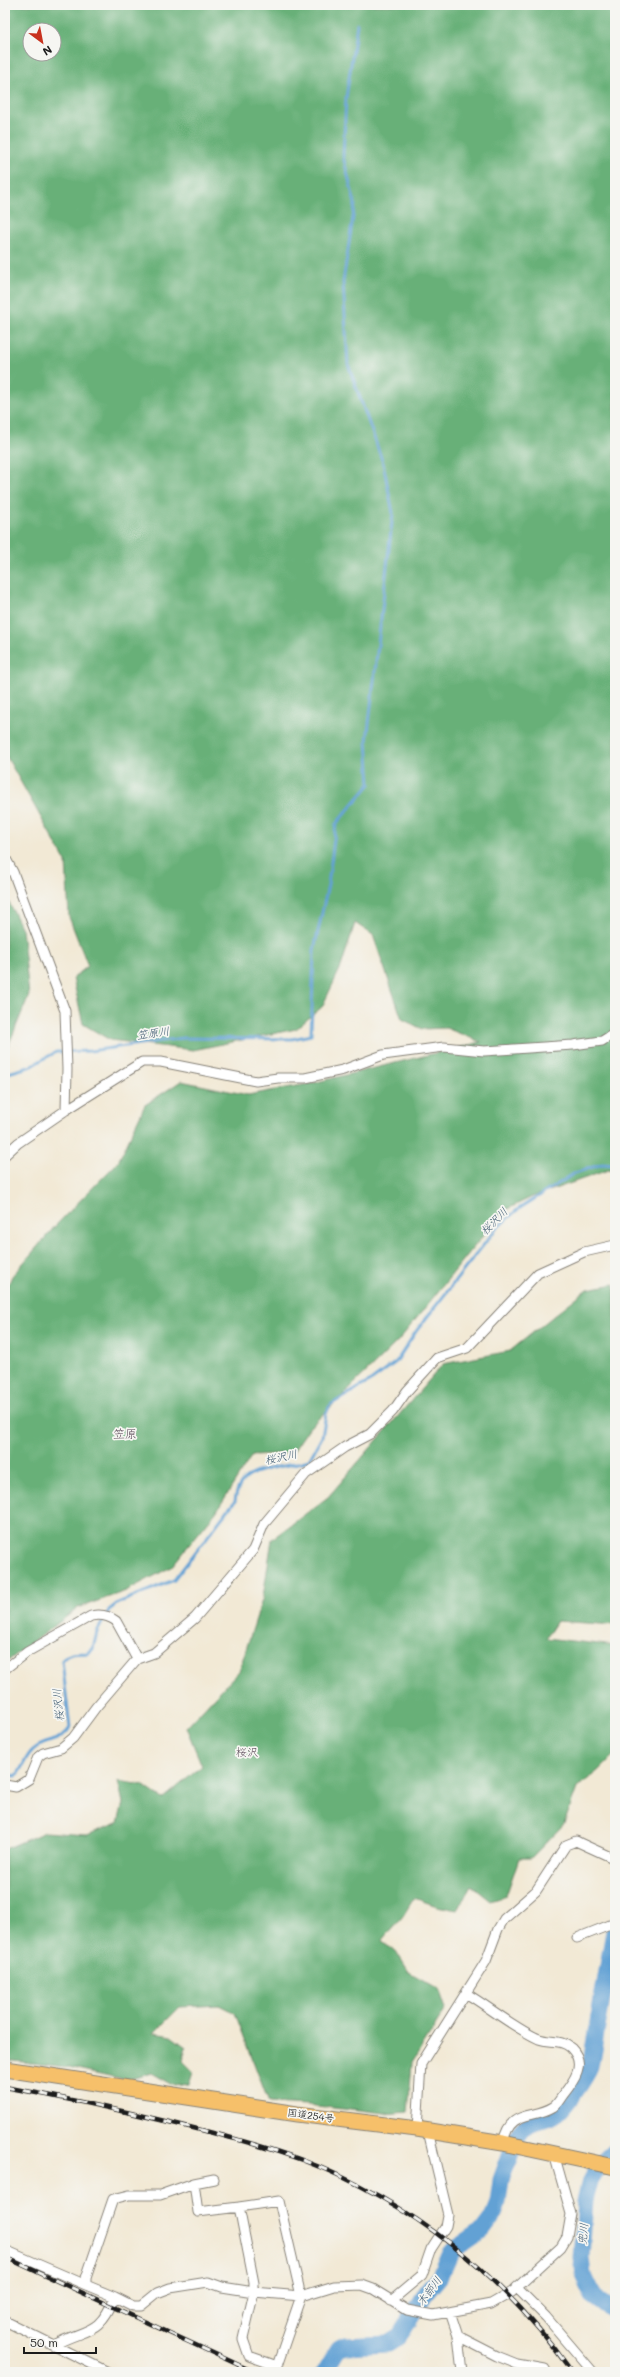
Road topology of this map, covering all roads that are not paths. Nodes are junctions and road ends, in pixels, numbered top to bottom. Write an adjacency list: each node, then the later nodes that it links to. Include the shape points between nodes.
1 (5, 857): 3 (street, via 13,872 65,1011)
2 (615, 1033): 3 (street, via 602,1041 572,1045 484,1050 444,1047 383,1054 343,1070 305,1078 278,1078 256,1082 161,1062 142,1062)
3 (66, 1110): 4 (street)
4 (5, 1155)
5 (615, 1245): 6 (street, via 584,1252 538,1273 467,1348 437,1358 393,1411 370,1434 345,1447 306,1474 264,1524 253,1550 195,1618 154,1653)
6 (137, 1659): 7 (street, via 116,1621 111,1617 98,1615 91,1616 27,1652); 8 (street, via 73,1738 61,1748 38,1757 29,1780 16,1787)
7 (5, 1669)
8 (5, 1785)
9 (615, 1859): 12 (street, via 580,1842 566,1844 536,1891 504,1919 486,1961)
10 (615, 1923): 11 (street)
11 (577, 1938)
12 (467, 1994): 14 (street, via 421,2064); 15 (street, via 540,2039 564,2043 577,2055 579,2063 578,2072 572,2083 554,2107 513,2122 505,2131)
13 (5, 2069): 14 (highway, 国道254号, via 297,2114)
14 (423, 2130): 15 (highway, 国道254号); 27 (street, via 448,2215 446,2226 431,2249 422,2275)
15 (503, 2143): 16 (highway, 国道254号)
16 (554, 2154): 17 (highway, 国道254号); 23 (street, via 571,2214 567,2237 561,2247)
17 (615, 2167)
18 (214, 2179): 19 (street)
19 (194, 2183): 20 (street, via 198,2212); 22 (street, via 160,2195 129,2194 113,2199)
20 (239, 2206): 24 (street); 25 (street, via 279,2200)
21 (5, 2250): 22 (street)
22 (86, 2284): 26 (street)
23 (516, 2287): 28 (street, via 491,2304); 35 (street, via 546,2317)
24 (254, 2292): 25 (street); 25 (street, via 243,2339 249,2356 277,2366); 26 (street, via 208,2282 163,2290 141,2306 133,2306)
25 (301, 2296): 27 (street, via 334,2286 362,2285)
26 (115, 2298): 31 (street, via 105,2318 95,2329 70,2336)
27 (391, 2301): 28 (street, via 420,2314)
28 (450, 2312): 30 (street)
29 (5, 2321): 31 (street)
30 (458, 2336): 33 (street); 34 (street, via 497,2356)
31 (54, 2345): 32 (street)
32 (108, 2372)
33 (462, 2372)
34 (546, 2372)
35 (593, 2372)

